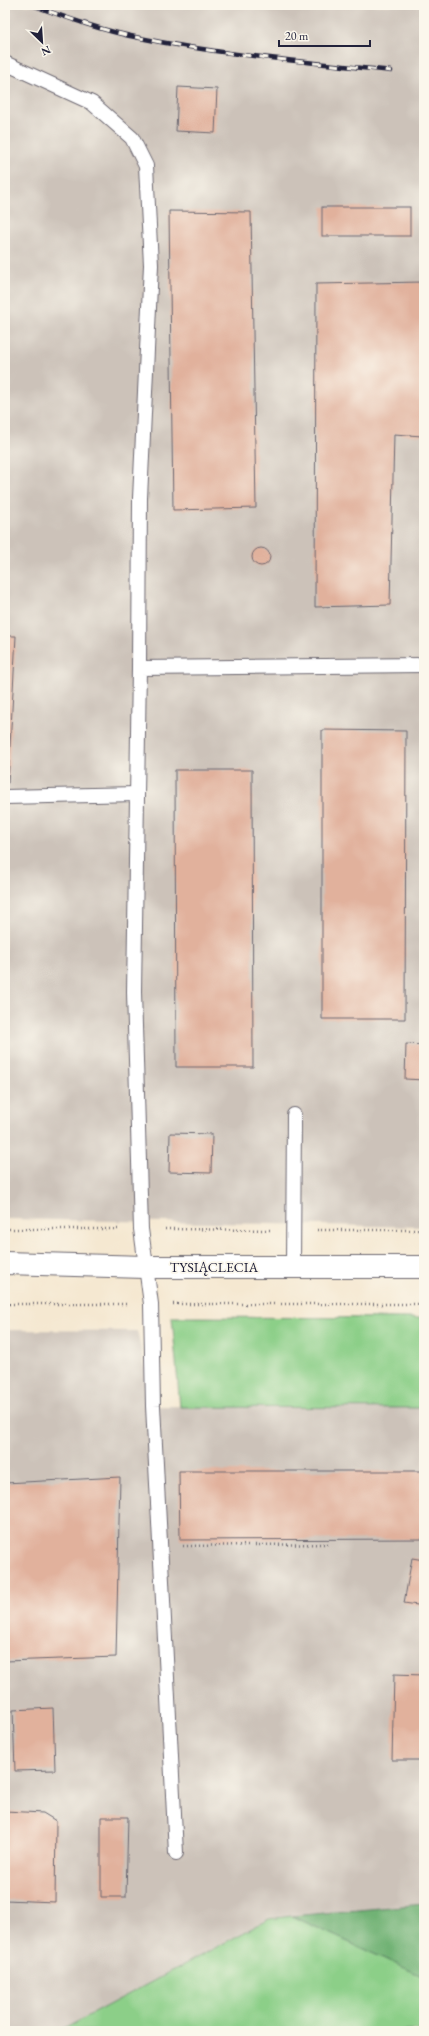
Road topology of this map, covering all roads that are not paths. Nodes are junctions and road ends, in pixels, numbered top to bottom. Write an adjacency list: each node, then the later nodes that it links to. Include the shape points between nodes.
1 (5, 63): 3 (lane, via 92,103 132,138 146,166 152,265 140,498)
2 (424, 665): 3 (lane)
3 (138, 668): 4 (lane)
4 (137, 794): 5 (lane); 8 (lane, via 134,992 141,1229)
5 (5, 796)
6 (294, 1115): 9 (lane)
7 (5, 1263): 8 (street, TYSIĄCLECIA)
8 (145, 1267): 9 (street, TYSIĄCLECIA); 11 (lane, via 151,1304 153,1406)
9 (293, 1267): 10 (street, TYSIĄCLECIA)
10 (424, 1267)
11 (176, 1853)

